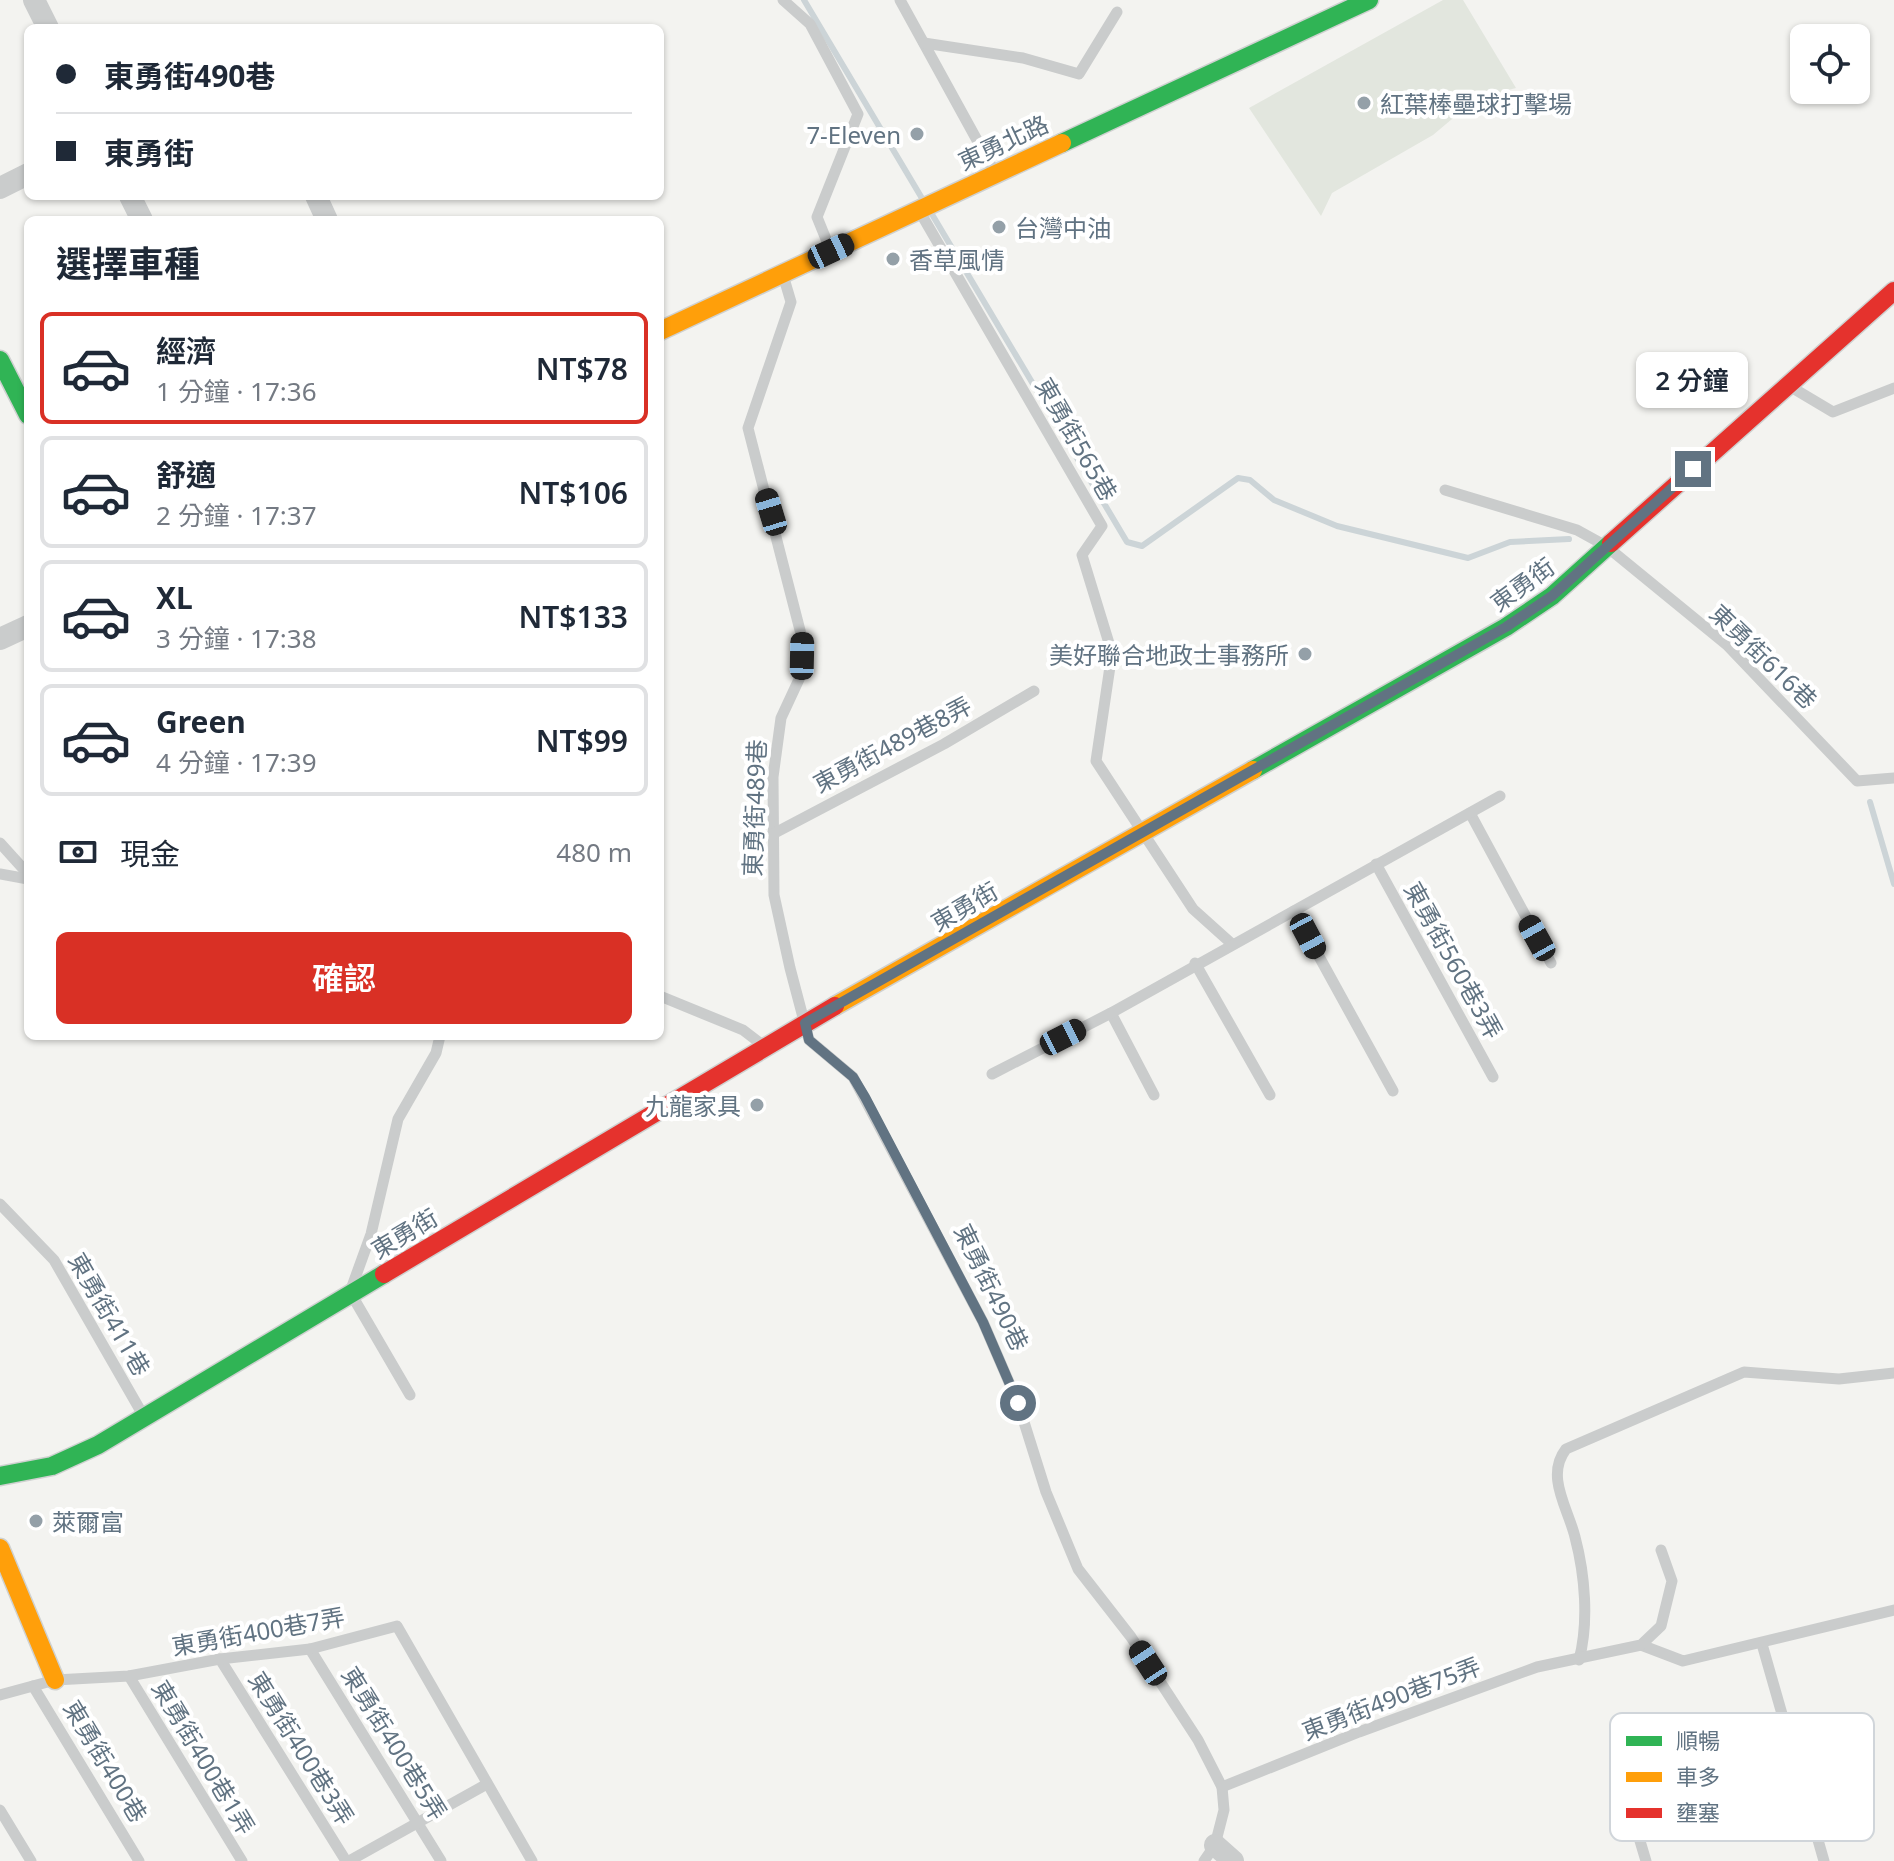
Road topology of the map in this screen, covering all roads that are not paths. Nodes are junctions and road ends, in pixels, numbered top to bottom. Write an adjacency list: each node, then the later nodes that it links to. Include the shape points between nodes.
1 (34, 0): 6 (street)
2 (783, 0): 12 (lane, via 810,24 858,114 817,217)
3 (900, 0): 7 (lane)
4 (1369, 0): 8 (street, 東勇北路)
5 (1117, 12): 7 (lane, via 1079,74 1023,58)
6 (46, 24)
7 (924, 43): 8 (lane)
8 (996, 175): 11 (street, 東勇北路)
9 (24, 176): 10 (street)
10 (0, 188)
11 (927, 206): 12 (street, 東勇北路); 28 (lane, 東勇街565巷, via 1102,526 1082,555 1112,653 1096,761)
12 (831, 251): 13 (street, 東勇北路)
13 (783, 274): 15 (street, 東勇北路); 29 (lane, 東勇街489巷, via 791,302 748,428 802,638 801,675 781,718)
14 (1894, 291): 17 (street, 東勇街)
15 (664, 329)
16 (0, 360): 19 (street)
17 (1788, 385): 18 (lane, via 1833,412); 21 (street, 東勇街)
18 (1894, 388)
19 (24, 407)
20 (1445, 490): 21 (lane, via 1577,530)
21 (1606, 546): 25 (lane, 東勇街616巷, via 1727,645 1857,781); 28 (street, 東勇街, via 1552,596 1506,627)
22 (24, 628): 23 (street)
23 (0, 639)
24 (1034, 691): 29 (lane, 東勇街489巷8弄)
25 (1894, 778)
26 (1500, 796): 27 (lane)
27 (1470, 813): 31 (lane); 38 (lane)
28 (1142, 834): 36 (lane, via 1193,909); 41 (street, 東勇街)
29 (771, 835): 41 (lane, 東勇街489巷, via 774,895)
30 (0, 843): 32 (lane)
31 (1376, 864): 35 (lane); 45 (lane, 東勇街560巷3弄)
32 (24, 871)
33 (0, 874): 34 (lane)
34 (24, 876)
35 (1294, 911): 36 (lane); 46 (lane)
36 (1232, 944): 37 (lane)
37 (1195, 963): 40 (lane); 48 (lane)
38 (1551, 963)
39 (664, 998): 43 (lane, via 743,1030)
40 (1111, 1013): 44 (lane); 47 (lane)
41 (805, 1023): 43 (street, 東勇街); 69 (lane, 東勇街490巷, via 809,1040 853,1077 983,1322 1078,1569 1131,1637)
42 (439, 1040): 50 (lane, via 398,1119 371,1234)
43 (764, 1046): 50 (street, 東勇街)
44 (992, 1074)
45 (1493, 1077)
46 (1393, 1091)
47 (1154, 1095)
48 (1270, 1095)
49 (0, 1204): 53 (lane, 東勇街411巷, via 54,1260)
50 (350, 1292): 52 (lane); 53 (street, 東勇街)
51 (1894, 1373): 62 (lane, via 1839,1379 1744,1372 1566,1449 1558,1460 1558,1487 1575,1537 1583,1588 1584,1643)
52 (410, 1395)
53 (143, 1416): 54 (street, 東勇街, via 52,1466)
54 (0, 1476)
55 (0, 1548): 64 (street, 東勇街400巷)
56 (1661, 1550): 59 (lane, via 1672,1581 1661,1626)
57 (1894, 1610): 58 (lane)
58 (1762, 1644): 59 (lane, via 1683,1661); 67 (lane)
59 (1641, 1645): 62 (lane, 東勇街490巷75弄)
60 (310, 1649): 61 (lane, 東勇街400巷7弄); 68 (lane, 東勇街400巷7弄, via 397,1626); 71 (lane, 東勇街400巷5弄)
61 (220, 1659): 63 (lane, 東勇街400巷7弄); 78 (lane, 東勇街400巷3弄)
62 (1579, 1660): 69 (lane, 東勇街490巷75弄, via 1537,1667)
63 (129, 1676): 64 (lane, 東勇街400巷7弄); 77 (lane, 東勇街400巷1弄)
64 (55, 1680): 65 (lane, 東勇街400巷7弄)
65 (33, 1686): 66 (lane, 東勇街400巷7弄); 76 (lane, 東勇街400巷)
66 (0, 1695)
67 (1782, 1713)
68 (487, 1784): 71 (lane); 80 (lane, 東勇街400巷7弄)
69 (1222, 1787): 74 (lane, via 1224,1810)
70 (0, 1810): 75 (lane)
71 (418, 1820): 78 (lane); 79 (lane, 東勇街400巷5弄)
72 (1640, 1841): 82 (lane)
73 (1818, 1841): 83 (lane)
74 (1210, 1853): 81 (street)
75 (31, 1861)
76 (139, 1861)
77 (242, 1861)
78 (348, 1861)
79 (441, 1861)
80 (532, 1861)
81 (1233, 1861)
82 (1646, 1861)
83 (1824, 1861)

